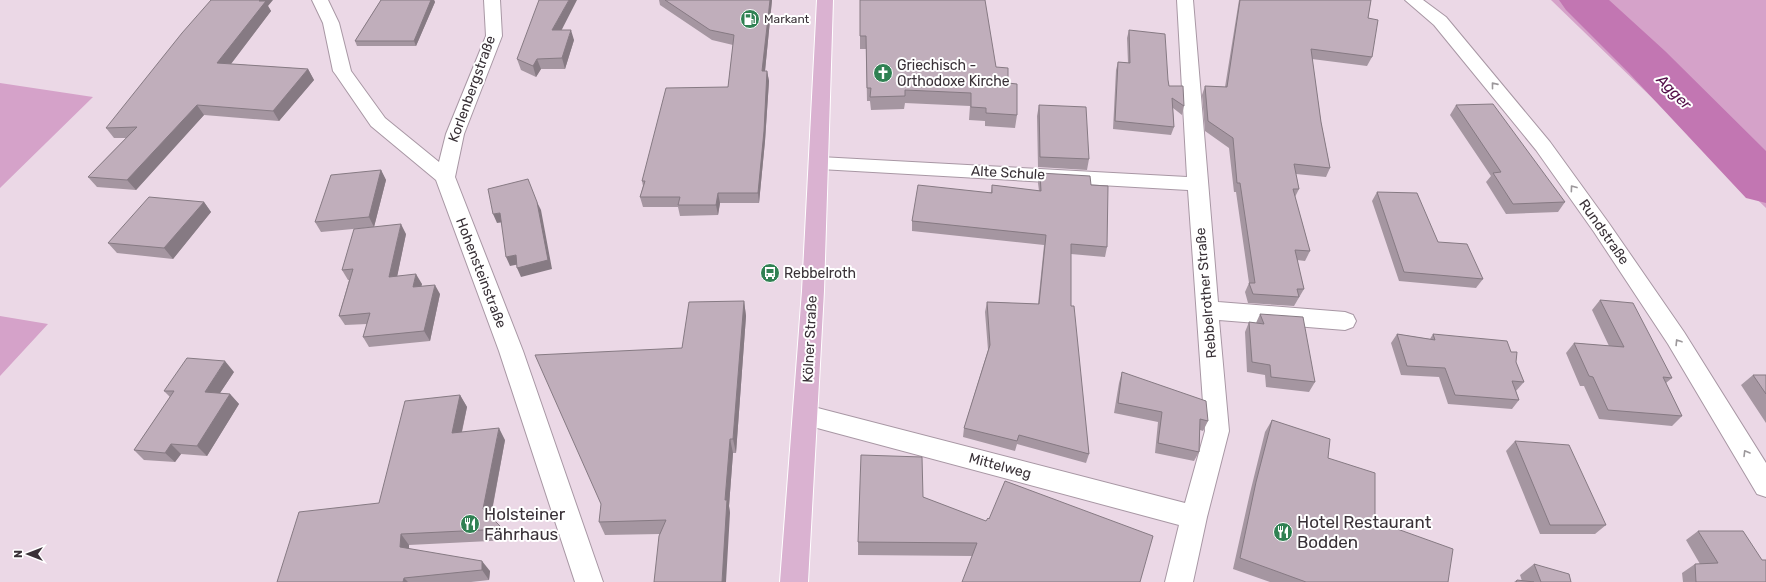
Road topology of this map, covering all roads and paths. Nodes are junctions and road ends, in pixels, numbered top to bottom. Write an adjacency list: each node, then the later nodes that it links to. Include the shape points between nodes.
1 (320, 0): 7 (street, Hohensteinstraße, via 331,23 342,71 378,122)
2 (492, 0): 7 (street, Korlenbergstraße, via 494,36 455,134)
3 (826, 0): 6 (main road, Kölner Straße)
4 (1185, 0): 8 (street, Rebbelrother Straße)
5 (1413, 0): 12 (street, Rundstraße, one-way to 5, via 1676,338 1601,226 1543,146 1440,21)
6 (820, 163): 8 (street, Alte Schule); 11 (main road, Kölner Straße)
7 (445, 177): 14 (street, Hohensteinstraße, via 511,351)
8 (1197, 184): 9 (street, Rebbelrother Straße)
9 (1208, 310): 10 (street); 13 (street, Rebbelrother Straße, via 1216,432)
10 (1345, 322)
11 (806, 415): 13 (street, Mittelweg); 15 (main road, Kölner Straße)
12 (1766, 486)
13 (1194, 517): 16 (street, Rebbelrother Straße)
14 (589, 582)
15 (794, 582)
16 (1179, 582)

